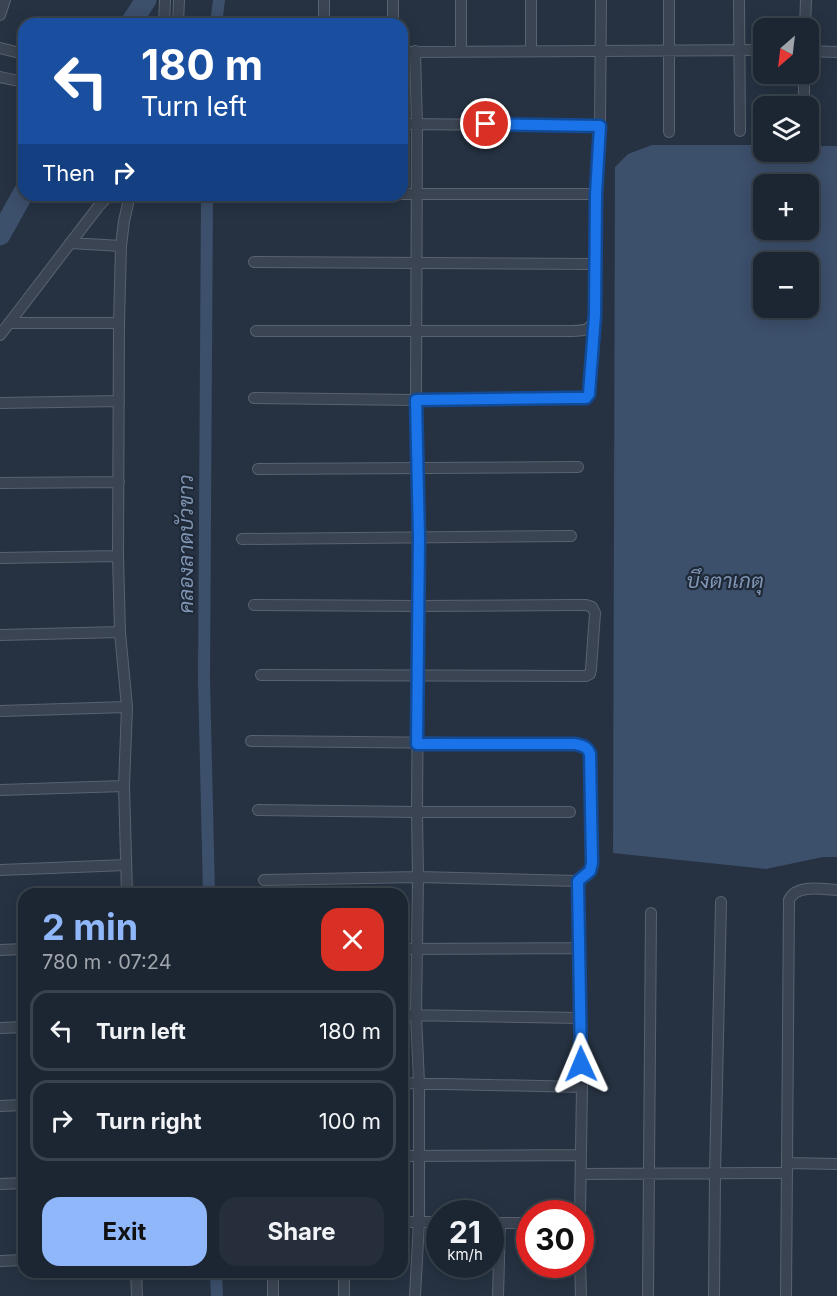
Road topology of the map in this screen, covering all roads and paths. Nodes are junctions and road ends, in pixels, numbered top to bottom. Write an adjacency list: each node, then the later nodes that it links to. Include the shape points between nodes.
1 (5, 0): 12 (street)
2 (165, 0): 13 (street)
3 (179, 0): 14 (street)
4 (324, 0): 15 (street)
5 (393, 0): 16 (street)
6 (461, 0): 22 (street)
7 (531, 0): 23 (street)
8 (601, 0): 24 (street)
9 (669, 0): 25 (street)
10 (739, 0): 19 (street)
11 (806, 0): 17 (street)
12 (0, 15)
13 (164, 18)
14 (178, 18)
15 (324, 18)
16 (393, 18)
17 (805, 18)
18 (0, 48): 27 (street)
19 (739, 50): 20 (street); 25 (street); 35 (street)
20 (753, 50)
21 (415, 51): 22 (street); 28 (street); 33 (street)
22 (461, 51): 23 (street)
23 (531, 51): 24 (street)
24 (601, 51): 25 (street); 34 (street)
25 (669, 51): 36 (street)
26 (819, 51): 29 (street)
27 (18, 52)
28 (408, 52)
29 (837, 52)
30 (0, 77): 31 (street)
31 (18, 80)
32 (408, 124): 33 (street)
33 (417, 124): 34 (street); 38 (street)
34 (600, 126): 39 (street)
35 (740, 131)
36 (669, 132)
37 (408, 194): 38 (street)
38 (416, 194): 39 (street); 45 (street)
39 (596, 194): 46 (street)
40 (104, 201): 42 (street)
41 (129, 201): 43 (street)
42 (70, 243): 43 (street); 48 (street)
43 (121, 246): 49 (street)
44 (254, 262): 45 (street)
45 (416, 264): 46 (street); 51 (street)
46 (596, 264): 47 (street)
47 (594, 322): 51 (street, via 584,331); 54 (street, via 586,398)
48 (9, 323): 49 (street); 52 (street)
49 (119, 323): 55 (street)
50 (256, 331): 51 (street)
51 (416, 332): 54 (street)
52 (0, 336)
53 (254, 398): 54 (street)
54 (416, 400): 58 (street)
55 (119, 401): 56 (street); 60 (street)
56 (0, 403)
57 (578, 467): 58 (street)
58 (417, 468): 59 (street); 64 (street)
59 (258, 469)
60 (119, 482): 61 (street); 65 (street)
61 (0, 483)
62 (571, 536): 64 (street)
63 (242, 538): 64 (street)
64 (419, 538): 68 (street)
65 (118, 556): 66 (street); 69 (street)
66 (0, 558)
67 (254, 605): 68 (street)
68 (418, 606): 72 (street); 72 (street, via 586,605 595,613 591,669 586,676)
69 (120, 632): 70 (street); 73 (street)
70 (0, 635)
71 (261, 675): 72 (street)
72 (418, 675): 76 (street)
73 (127, 707): 74 (street); 77 (street)
74 (0, 711)
75 (251, 741): 76 (street)
76 (417, 744): 80 (street); 86 (street, via 575,744 588,748 592,863 590,871)
77 (124, 786): 78 (street); 82 (street)
78 (0, 790)
79 (258, 810): 80 (street)
80 (417, 812): 81 (street); 84 (street)
81 (570, 812)
82 (126, 865): 83 (street); 87 (street)
83 (0, 870)
84 (418, 877): 85 (street); 86 (street); 94 (street)
85 (264, 880)
86 (578, 881): 91 (street)
87 (127, 888)
88 (837, 890): 110 (street, via 796,891 789,900)
89 (721, 902): 113 (street)
90 (651, 913): 112 (street)
91 (580, 948): 94 (street); 98 (street)
92 (18, 949): 95 (street)
93 (408, 949): 94 (street)
94 (417, 949): 96 (street)
95 (0, 950)
96 (416, 1015): 97 (street); 98 (street); 102 (street)
97 (408, 1016)
98 (581, 1018): 103 (street)
99 (18, 1027): 100 (street)
100 (0, 1028)
101 (408, 1083): 102 (street)
102 (419, 1083): 103 (street); 108 (street)
103 (582, 1087): 106 (street)
104 (0, 1106): 105 (street)
105 (18, 1106)
106 (581, 1155): 108 (street); 111 (street)
107 (408, 1156): 108 (street)
108 (418, 1156): 118 (street)
109 (837, 1164): 110 (street)
110 (787, 1168): 113 (street); 135 (street)
111 (580, 1174): 112 (street); 116 (street)
112 (649, 1174): 113 (street); 133 (street)
113 (715, 1174): 134 (street)
114 (18, 1183): 115 (street)
115 (0, 1184)
116 (580, 1200)
117 (408, 1222): 118 (street)
118 (419, 1222): 119 (street); 130 (street)
119 (426, 1222)
120 (18, 1260): 121 (street)
121 (0, 1261)
122 (136, 1278): 127 (street)
123 (273, 1278): 128 (street)
124 (344, 1278): 129 (street)
125 (497, 1278): 131 (street)
126 (580, 1278): 132 (street)
127 (137, 1296)
128 (273, 1296)
129 (344, 1296)
130 (415, 1296)
131 (498, 1296)
132 (581, 1296)
133 (648, 1296)
134 (714, 1296)
135 (786, 1296)

